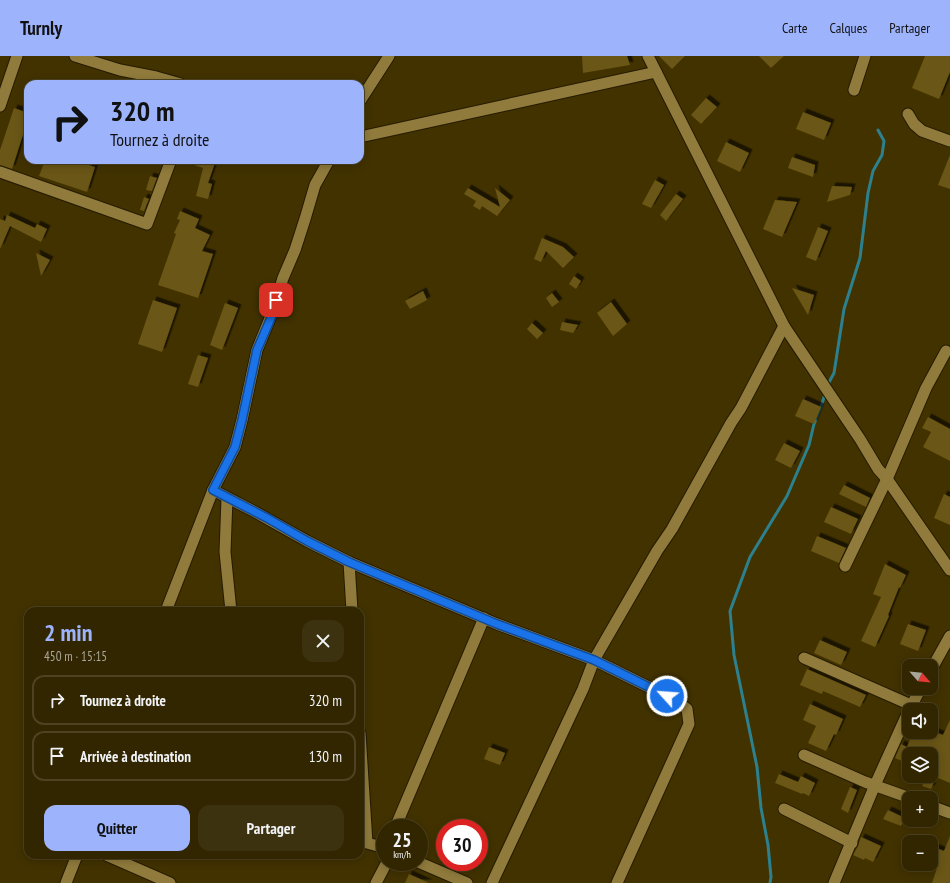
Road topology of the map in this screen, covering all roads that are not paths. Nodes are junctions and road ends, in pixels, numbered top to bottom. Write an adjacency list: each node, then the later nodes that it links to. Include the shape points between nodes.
1 (17, 56): 10 (street)
2 (75, 56): 7 (street, via 120,70)
3 (389, 56): 9 (street)
4 (648, 56): 6 (street)
5 (865, 56): 8 (street)
6 (656, 72): 12 (street); 17 (street)
7 (167, 80)
8 (854, 90)
9 (364, 95)
10 (0, 106)
11 (908, 114): 13 (street, via 922,131)
12 (364, 136)
13 (950, 141)
14 (170, 164): 16 (street, via 147,224)
15 (327, 164): 20 (street, via 315,185 274,311 257,350 235,447)
16 (0, 172)
17 (784, 326): 19 (street); 32 (street, via 741,408)
18 (946, 351): 19 (street, via 926,388)
19 (887, 479): 23 (street); 24 (street)
20 (213, 490): 21 (street); 25 (street)
21 (227, 498): 22 (street); 26 (street, via 226,552)
22 (349, 562): 27 (street); 28 (street)
23 (845, 566)
24 (950, 570)
25 (168, 607)
26 (231, 607)
27 (352, 607)
28 (484, 618): 32 (street); 41 (street)
29 (950, 636): 31 (street)
30 (804, 658): 33 (street)
31 (937, 659)
32 (594, 660): 53 (street); 54 (street, via 675,700 687,709 689,724)
33 (902, 705)
34 (902, 726): 36 (street)
35 (804, 755): 36 (street)
36 (875, 785): 37 (street); 43 (street)
37 (902, 795)
38 (784, 809): 43 (street)
39 (938, 809): 40 (street)
40 (950, 813)
41 (399, 819)
42 (364, 841): 44 (street)
43 (852, 843): 55 (street)
44 (376, 845)
45 (75, 859): 49 (street)
46 (115, 859): 50 (street)
47 (428, 866): 52 (street)
48 (382, 871): 51 (street)
49 (66, 883)
50 (170, 883)
51 (376, 883)
52 (466, 883)
53 (492, 883)
54 (617, 883)
55 (834, 883)

